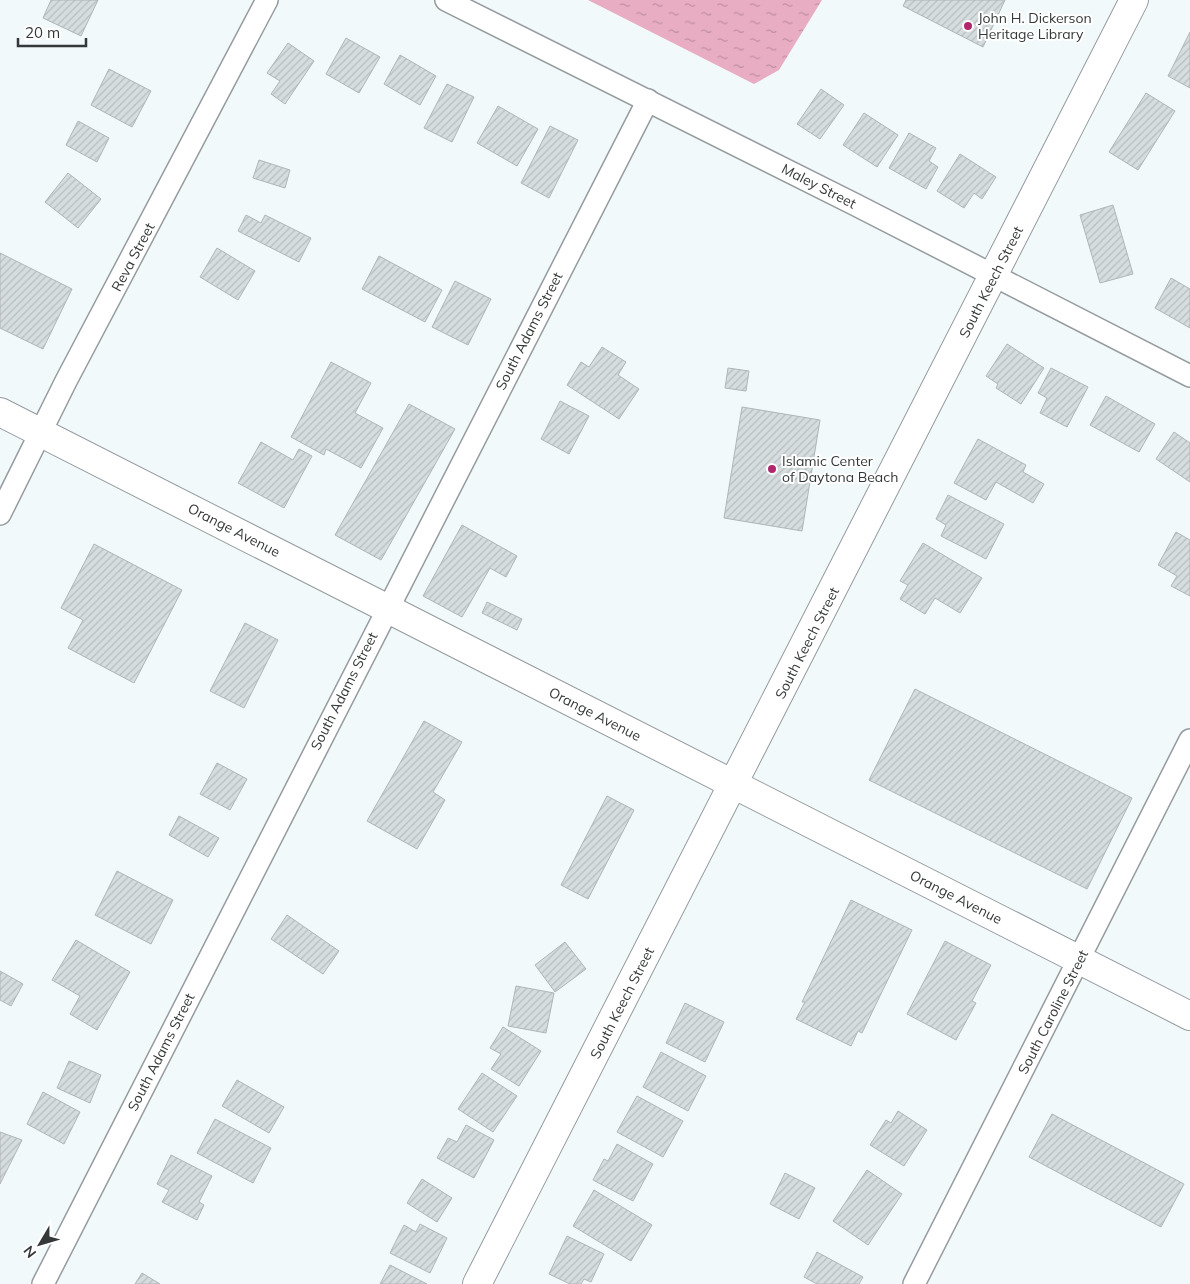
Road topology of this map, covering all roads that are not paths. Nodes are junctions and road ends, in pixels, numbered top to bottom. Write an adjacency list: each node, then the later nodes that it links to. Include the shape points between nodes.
1 (266, 0): 8 (street, Reva Street)
2 (446, 0): 4 (street, Maley Street)
3 (1134, 0): 5 (street, South Keech Street)
4 (648, 100): 5 (street, Maley Street); 10 (street, South Adams Street)
5 (995, 275): 6 (street, Maley Street); 12 (street, South Keech Street)
6 (1190, 376)
7 (0, 412): 8 (street, Orange Avenue)
8 (41, 433): 9 (street, Reva Street); 10 (street, Orange Avenue)
9 (0, 514)
10 (387, 608): 12 (street, Orange Avenue); 15 (street, South Adams Street)
11 (1190, 740): 13 (street, South Caroline Street)
12 (734, 784): 13 (street, Orange Avenue); 16 (street, South Keech Street)
13 (1080, 959): 14 (street, Orange Avenue); 17 (street, South Caroline Street)
14 (1190, 1016)
15 (42, 1284)
16 (477, 1284)
17 (914, 1284)

